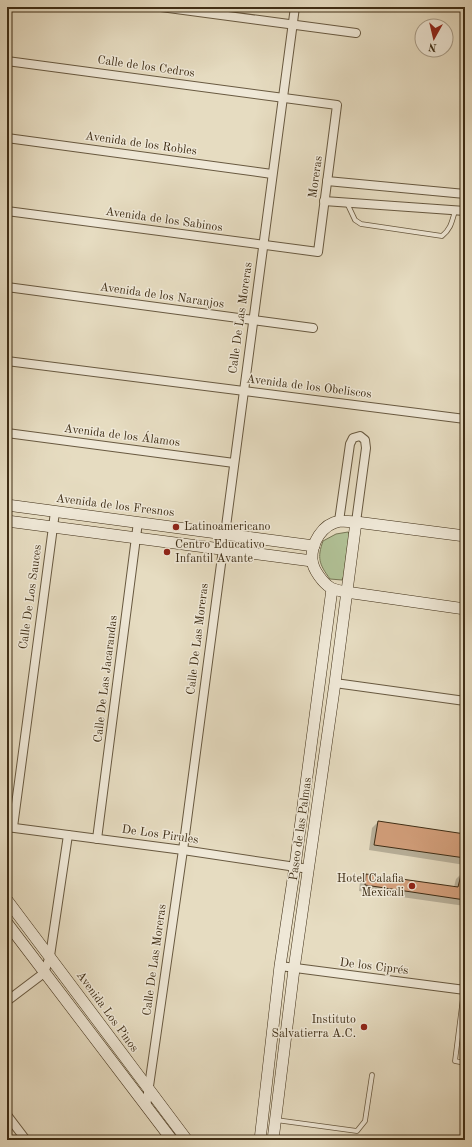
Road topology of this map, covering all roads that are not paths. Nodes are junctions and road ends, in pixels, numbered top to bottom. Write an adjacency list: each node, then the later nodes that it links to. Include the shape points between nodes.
1 (161, 7): 3 (street)
2 (295, 7): 3 (street, Calle De Las Moreras)
3 (292, 25): 4 (street); 6 (street, Calle De Las Moreras)
4 (356, 33)
5 (7, 61): 6 (street, Calle de los Cedros)
6 (282, 98): 7 (street, Calle de los Cedros); 9 (street, Calle De Las Moreras)
7 (337, 105): 10 (street, Moreras)
8 (7, 138): 9 (street, Avenida de los Robles)
9 (272, 174): 17 (street, Calle De Las Moreras)
10 (327, 181): 11 (street); 12 (street, Moreras)
11 (465, 194)
12 (324, 201): 13 (street); 18 (street, Moreras)
13 (346, 202): 14 (street); 14 (lane, via 352,216 361,224 442,236 451,226)
14 (455, 210): 16 (street)
15 (7, 211): 17 (street, Avenida de los Sabinos)
16 (465, 211)
17 (263, 245): 18 (street, Avenida de los Sabinos); 20 (street, Calle De Las Moreras)
18 (318, 252)
19 (7, 287): 20 (street, Avenida de los Naranjos)
20 (253, 321): 21 (street, Avenida de los Naranjos); 23 (street, Calle De Las Moreras)
21 (313, 328)
22 (7, 361): 23 (street, Avenida de los Obeliscos)
23 (243, 390): 24 (street, Avenida de los Obeliscos); 26 (street, Calle De Las Moreras)
24 (465, 419)
25 (7, 433): 26 (street, Avenida de los Álamos)
26 (234, 463): 34 (street, Calle De Las Moreras)
27 (7, 505): 28 (street, Avenida de los Fresnos)
28 (54, 512): 31 (street, Avenida de los Fresnos); 33 (street, Calle De Los Sauces)
29 (7, 521): 33 (street)
30 (339, 521): 32 (street); 32 (street, via 350,444 353,438 360,436 365,440 366,448); 37 (street, via 319,534)
31 (138, 522): 34 (street, Avenida de los Fresnos); 36 (street, Calle De Las Jacarandas)
32 (356, 522): 35 (street); 41 (street, Paseo de las Palmas)
33 (52, 527): 36 (street); 45 (street, Calle De Los Sauces)
34 (224, 533): 37 (street, Avenida de los Fresnos); 38 (street, Calle De Las Moreras)
35 (465, 536)
36 (136, 538): 38 (street); 47 (street, Calle De Las Jacarandas)
37 (314, 546): 39 (street)
38 (222, 549): 39 (street); 48 (street, Calle De Las Moreras)
39 (312, 561): 40 (street, via 322,579)
40 (332, 588): 41 (street); 49 (street, Paseo de las Palmas)
41 (346, 592): 42 (street); 43 (street, Paseo de las Palmas)
42 (465, 610)
43 (335, 683): 44 (street); 50 (street, Paseo de las Palmas)
44 (465, 702)
45 (10, 827): 46 (street, De Los Pirules)
46 (68, 835): 47 (street, De Los Pirules); 53 (street)
47 (97, 839): 48 (street, De Los Pirules)
48 (183, 850): 49 (street, De Los Pirules); 61 (street, Calle De Las Moreras)
49 (295, 866): 50 (street, De Los Pirules); 54 (street, Paseo de las Palmas)
50 (309, 869): 55 (street, Paseo de las Palmas)
51 (7, 900): 53 (street, Avenida Los Pinos)
52 (7, 923): 56 (street)
53 (50, 956): 56 (street); 61 (street, Avenida Los Pinos)
54 (280, 966): 55 (street, De los Ciprés); 68 (street, Paseo de las Palmas)
55 (294, 969): 57 (street, De los Ciprés); 64 (street, Paseo de las Palmas)
56 (44, 973): 58 (street); 62 (street)
57 (465, 990): 59 (lane, via 455,1061)
58 (7, 1000)
59 (465, 1062)
60 (372, 1075): 64 (lane, via 365,1121 357,1131)
61 (148, 1090): 62 (street, Calle De Las Moreras); 67 (street, Avenida Los Pinos)
62 (146, 1107): 66 (street)
63 (7, 1115): 65 (street)
64 (275, 1120): 69 (street, Paseo de las Palmas)
65 (26, 1140)
66 (172, 1140)
67 (187, 1140)
68 (260, 1140)
69 (273, 1140)

